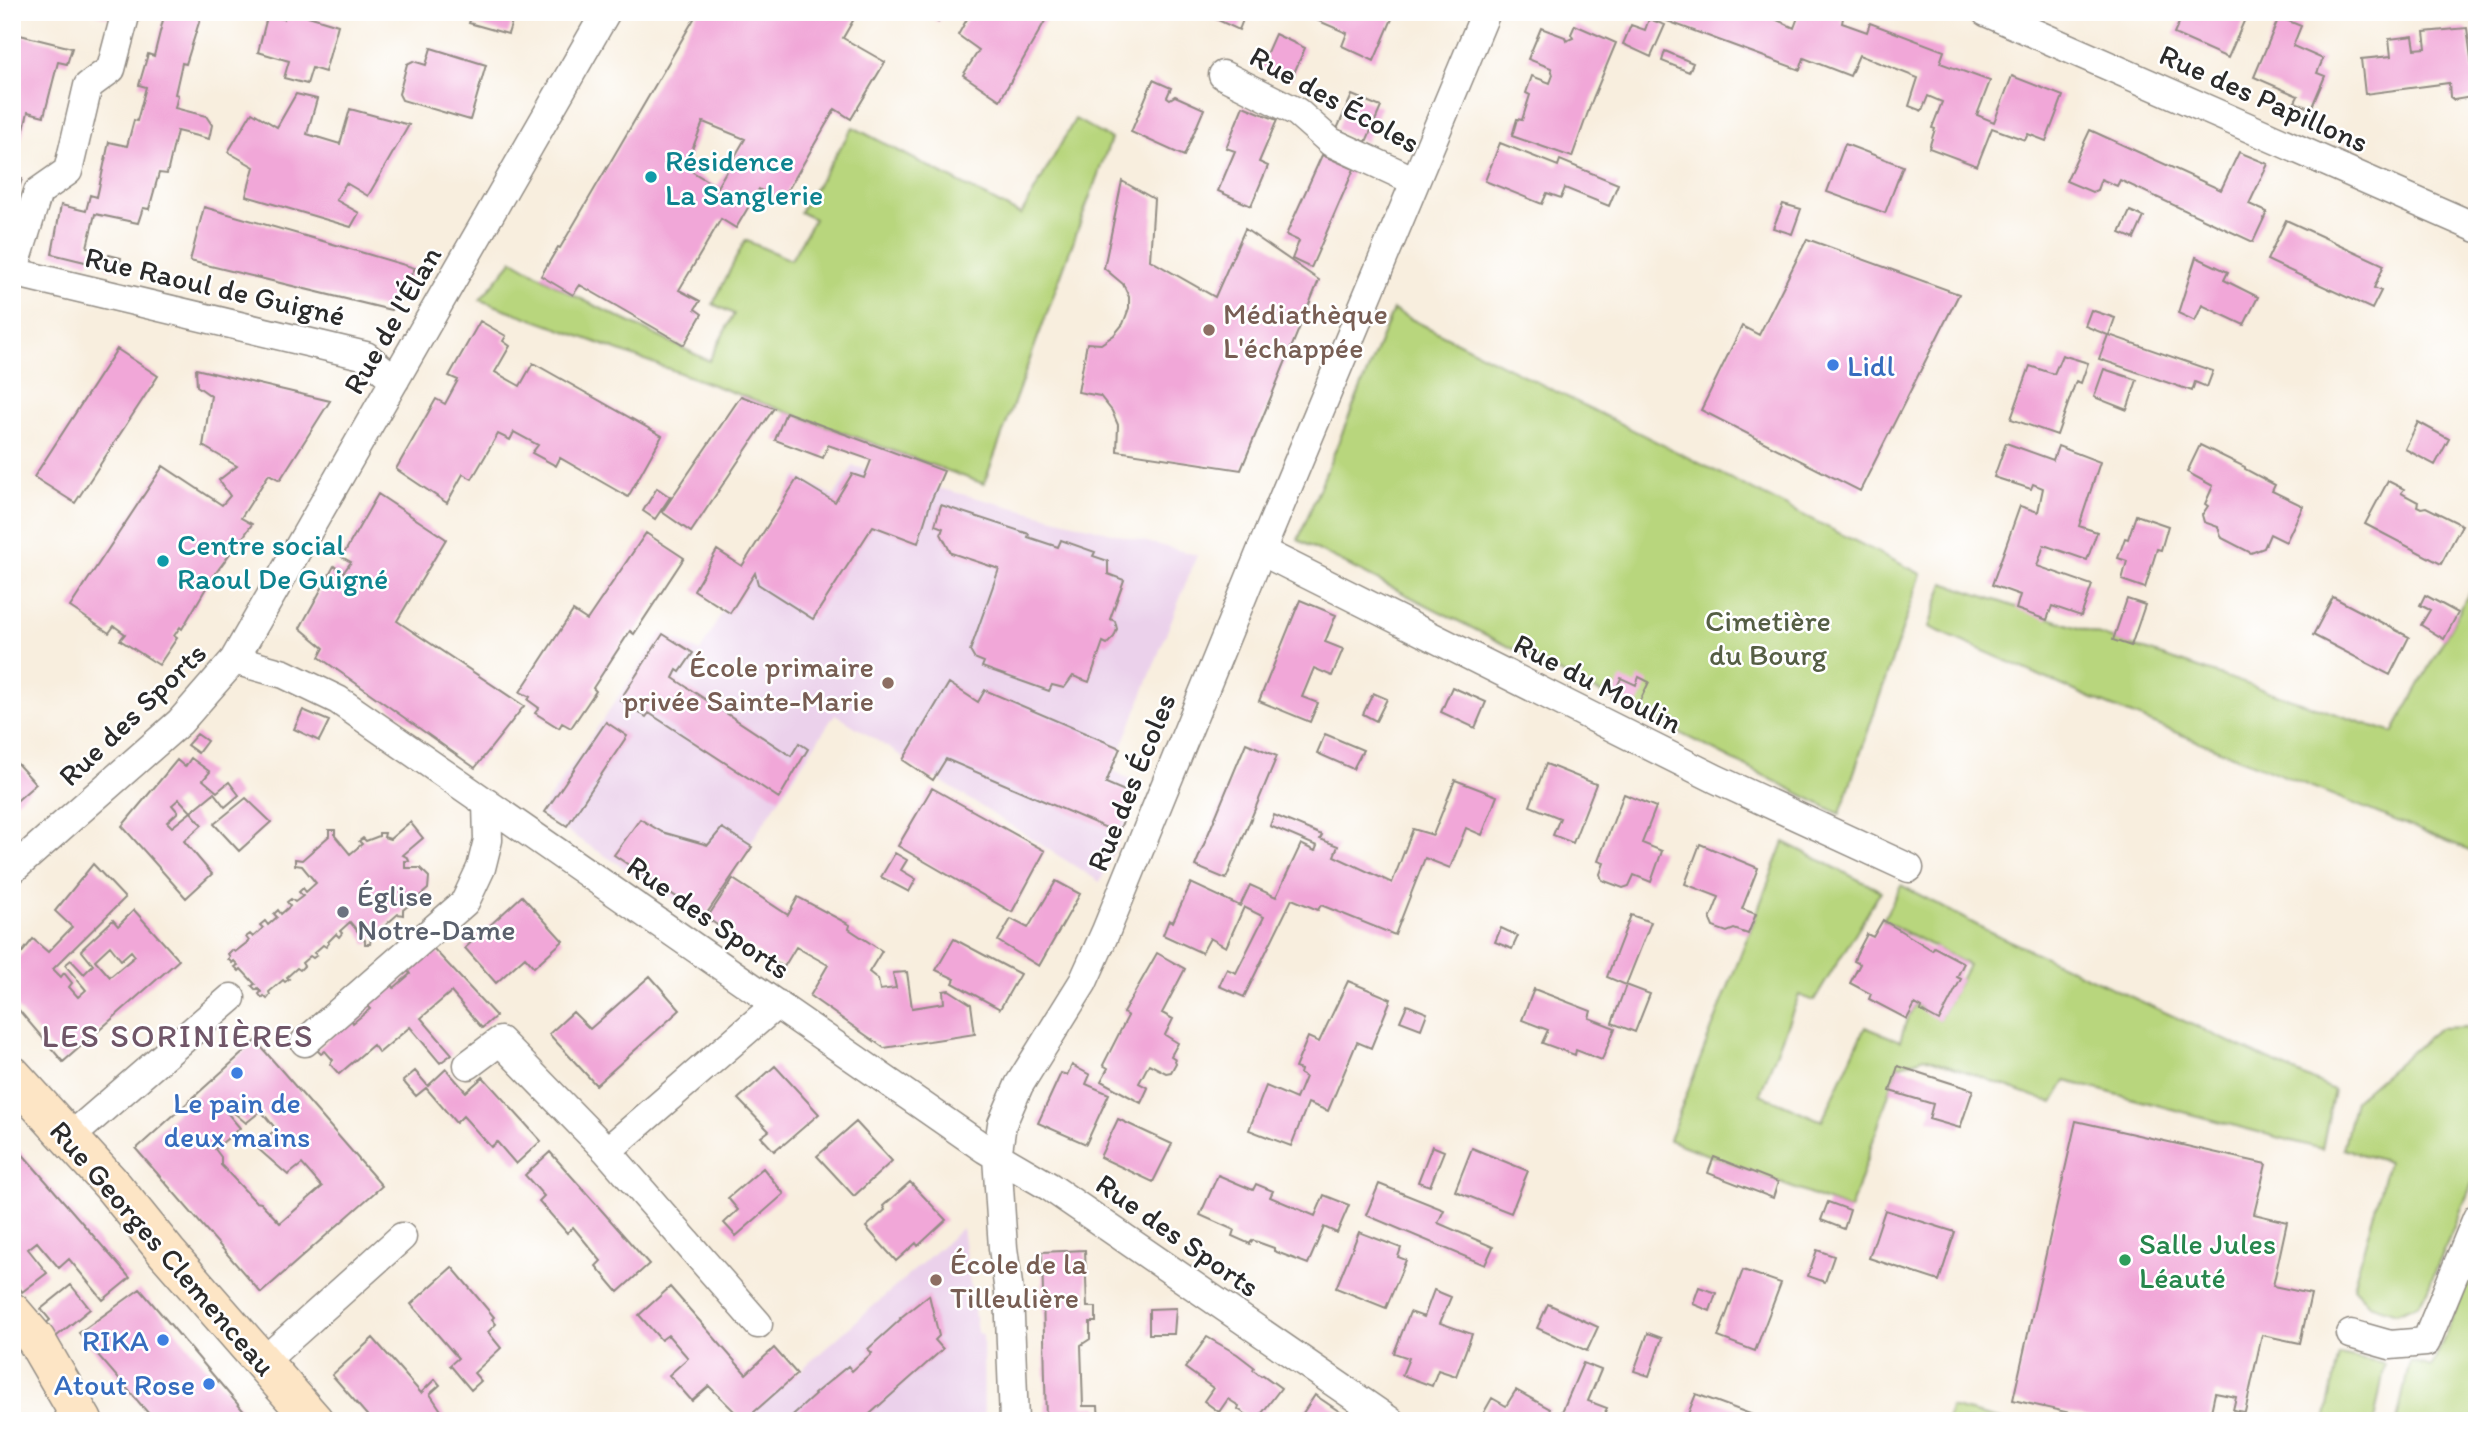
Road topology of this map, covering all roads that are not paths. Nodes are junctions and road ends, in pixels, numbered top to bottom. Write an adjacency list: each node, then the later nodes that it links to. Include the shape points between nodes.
1 (126, 12): 8 (street, via 111,69 88,86 68,171 37,192)
2 (606, 12): 9 (street, Rue de l'Élan)
3 (1486, 12): 6 (street, Rue des Écoles)
4 (1986, 12): 7 (street, Rue des Papillons)
5 (1223, 75): 6 (street, Rue des Écoles, via 1297,113 1331,142)
6 (1415, 181): 10 (street, Rue des Écoles)
7 (2477, 228)
8 (13, 272): 9 (street, Rue Raoul de Guigné, via 366,356)
9 (395, 380): 11 (street, Rue de l'Élan)
10 (1261, 551): 13 (street, Rue du Moulin, via 1716,779); 22 (street, Rue des Écoles, via 1088,972 1011,1101)
11 (234, 660): 12 (street, Rue des Sports, via 284,674 338,699); 14 (street, Rue des Sports, via 180,722)
12 (487, 803): 16 (street, Rue des Sports); 17 (street, via 488,840 464,902)
13 (1909, 867)
14 (12, 870)
15 (231, 998): 20 (street)
16 (777, 1004): 21 (street); 22 (street, Rue des Sports)
17 (305, 1042)
18 (468, 1065): 21 (street, via 500,1041)
19 (12, 1075): 20 (street, Rue Georges Clemenceau)
20 (68, 1139): 28 (street, Rue Georges Clemenceau)
21 (607, 1151): 26 (street)
22 (997, 1157): 31 (street, Rue des Écoles, via 1010,1302); 32 (street, Rue des Sports, via 1050,1187)
23 (2477, 1218): 27 (street, via 2426,1342 2390,1345)
24 (402, 1237): 28 (street)
25 (12, 1312): 29 (street, via 36,1340)
26 (758, 1324)
27 (2351, 1334)
28 (264, 1362): 30 (street, Rue Georges Clemenceau)
29 (83, 1421)
30 (314, 1421)
31 (1014, 1421)
32 (1390, 1421)

